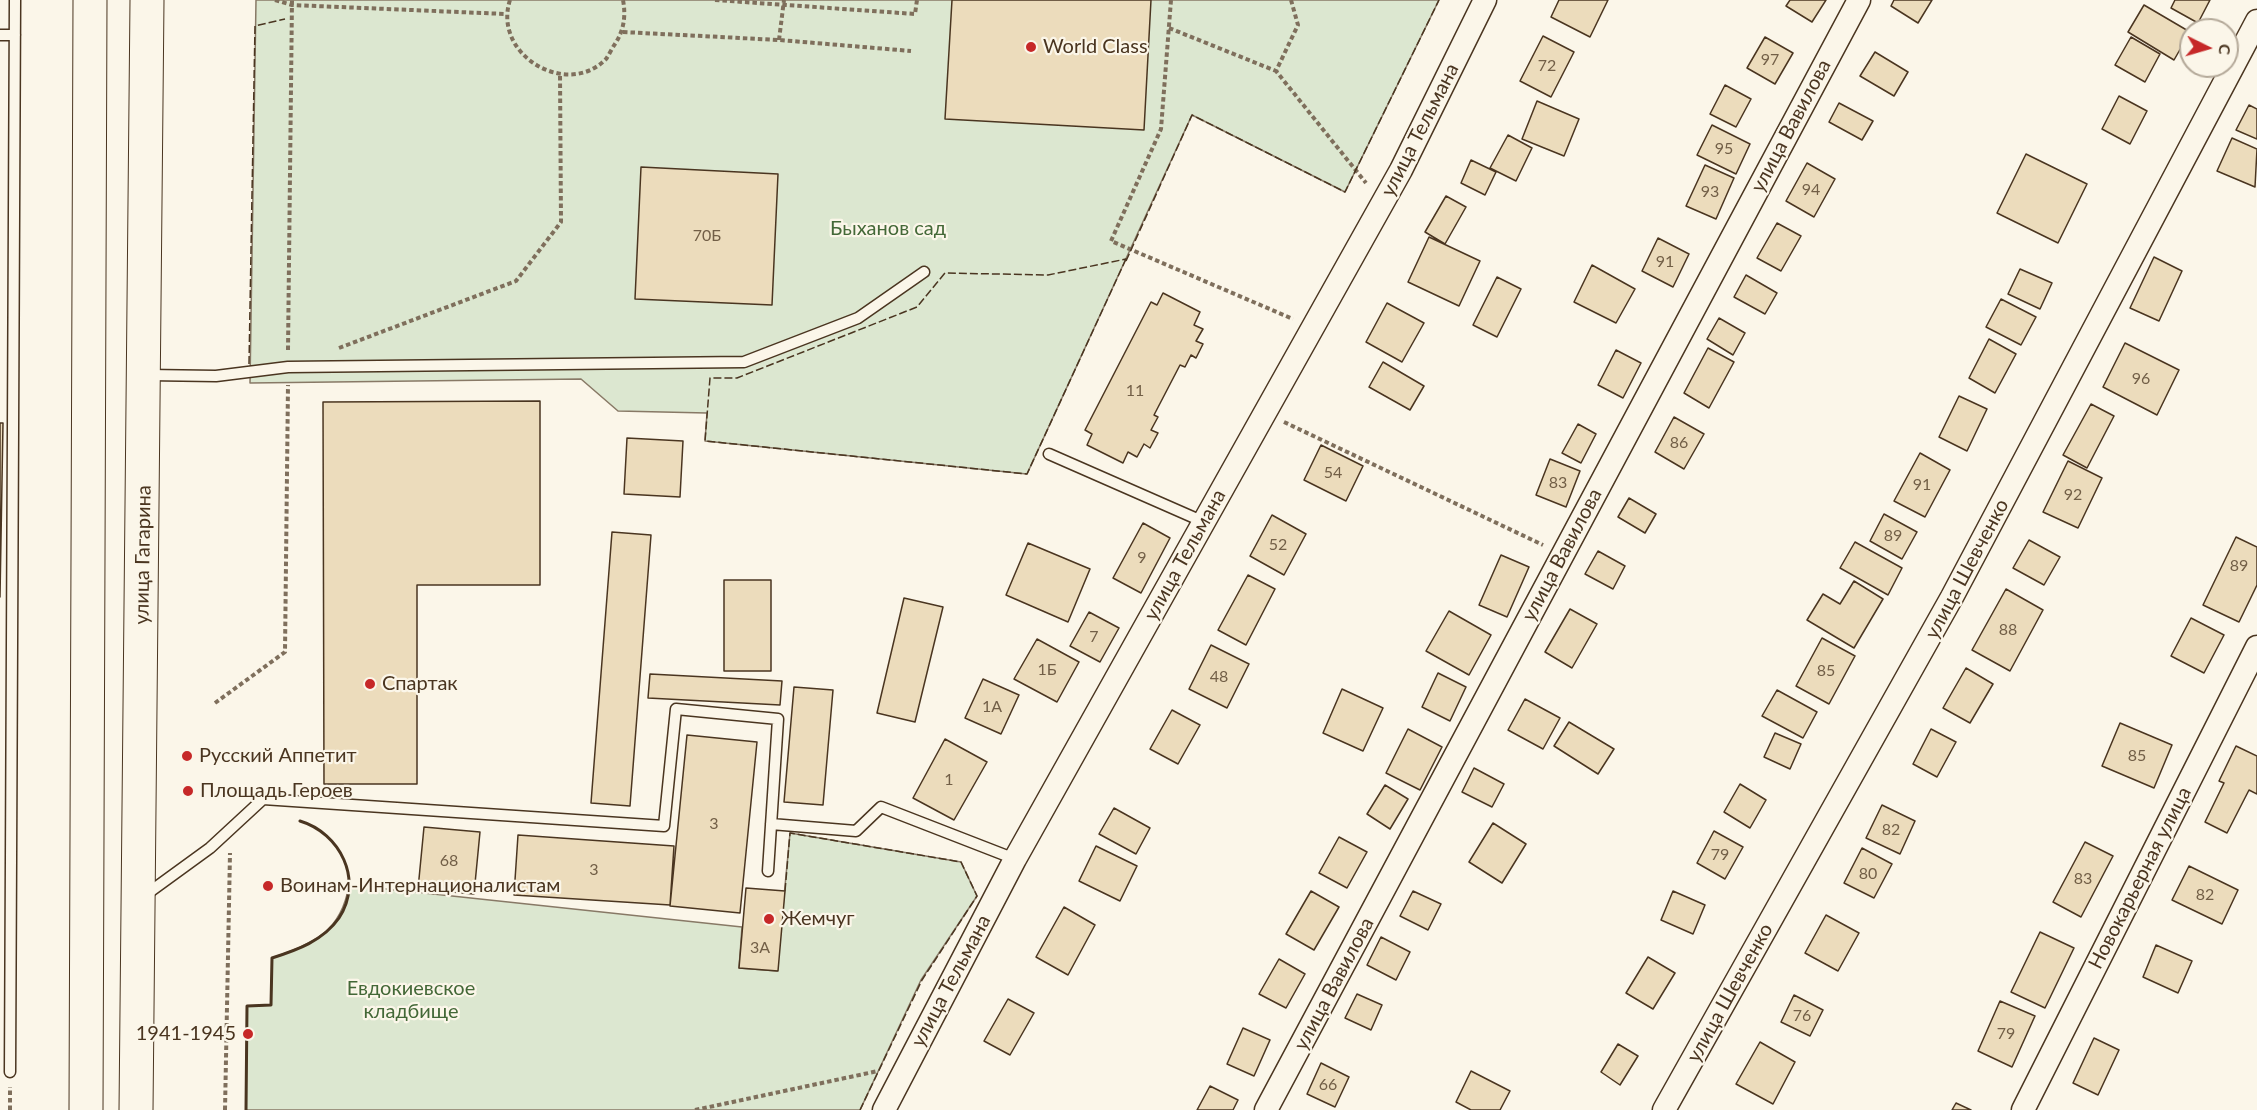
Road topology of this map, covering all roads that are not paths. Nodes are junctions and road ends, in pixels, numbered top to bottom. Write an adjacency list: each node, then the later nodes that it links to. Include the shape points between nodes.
1 (15, 0): 7 (lane)
2 (90, 0): 19 (main road)
3 (147, 0): 10 (main road, улица Гагарина)
4 (1485, 0): 12 (street, улица Тельмана, via 1401,170)
5 (1859, 0): 22 (street, улица Вавилова)
6 (2257, 21): 23 (street, улица Шевченко, via 1952,597)
7 (15, 34): 8 (lane); 18 (lane)
8 (0, 36)
9 (924, 272): 10 (lane, via 858,318 744,362 288,367 216,376)
10 (145, 374): 17 (main road, улица Гагарина)
11 (1049, 454): 12 (lane)
12 (1204, 522): 15 (street, улица Тельмана)
13 (2257, 647): 24 (street, Новокарьерная улица)
14 (771, 824): 15 (lane, via 856,831 881,807); 16 (lane); 17 (lane, via 778,719 676,709 664,826 263,799 210,848)
15 (1015, 860): 21 (street, улица Тельмана)
16 (768, 871)
17 (138, 899): 20 (main road, улица Гагарина)
18 (10, 1072)
19 (86, 1110)
20 (136, 1110)
21 (884, 1110)
22 (1266, 1110)
23 (1664, 1110)
24 (2023, 1110)

